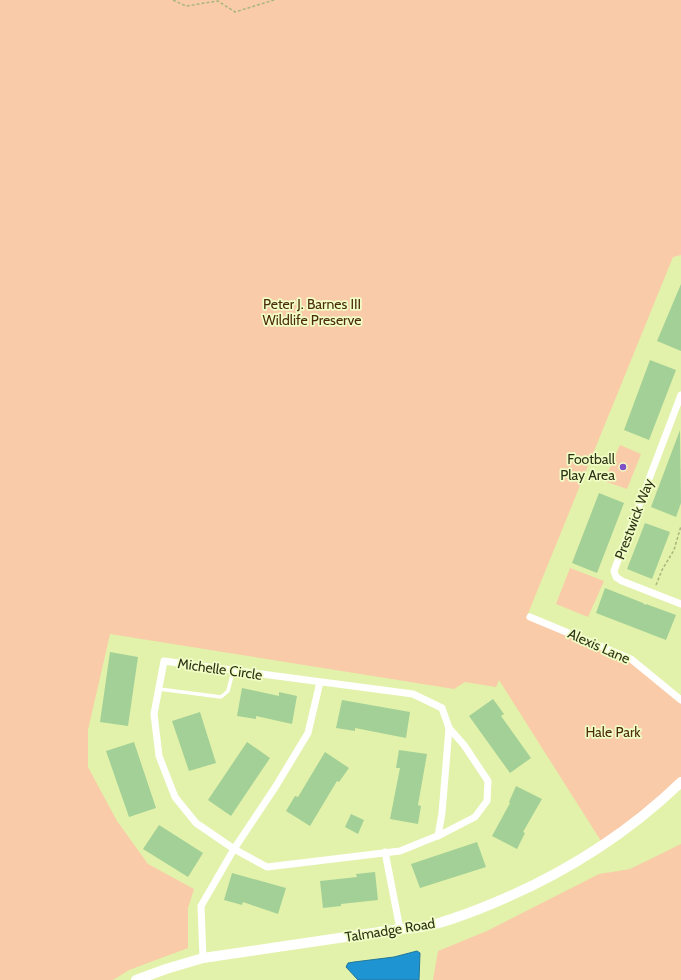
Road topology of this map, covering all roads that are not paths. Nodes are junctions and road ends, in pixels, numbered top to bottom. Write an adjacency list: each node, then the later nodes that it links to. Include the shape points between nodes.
1 (681, 395): 2 (street, Prestwick Way, via 614,571 616,578 622,581)
2 (681, 604)
3 (530, 617): 7 (street, Alexis Lane, via 631,659)
4 (233, 670): 5 (street, Michelle Circle); 6 (lane, via 228,691 221,697); 6 (street, Michelle Circle, via 164,661)
5 (320, 682): 8 (street, Michelle Circle, via 413,694 442,708); 11 (street, via 308,733)
6 (159, 689): 11 (street, Michelle Circle, via 154,714 159,756 175,797 196,823)
7 (681, 700)
8 (449, 728): 10 (street, Michelle Circle); 10 (street, Michelle Circle, via 464,745 488,781 487,801 475,816)
9 (681, 782): 13 (street, Talmadge Road, via 642,816 604,844 528,888 456,918 416,929)
10 (438, 836): 12 (street, Michelle Circle, via 400,851)
11 (234, 849): 12 (street, Michelle Circle, via 267,867); 14 (street, via 201,906)
12 (385, 852): 13 (street)
13 (400, 929): 14 (street, Talmadge Road)
14 (203, 958): 15 (street, Talmadge Road)
15 (136, 980)

